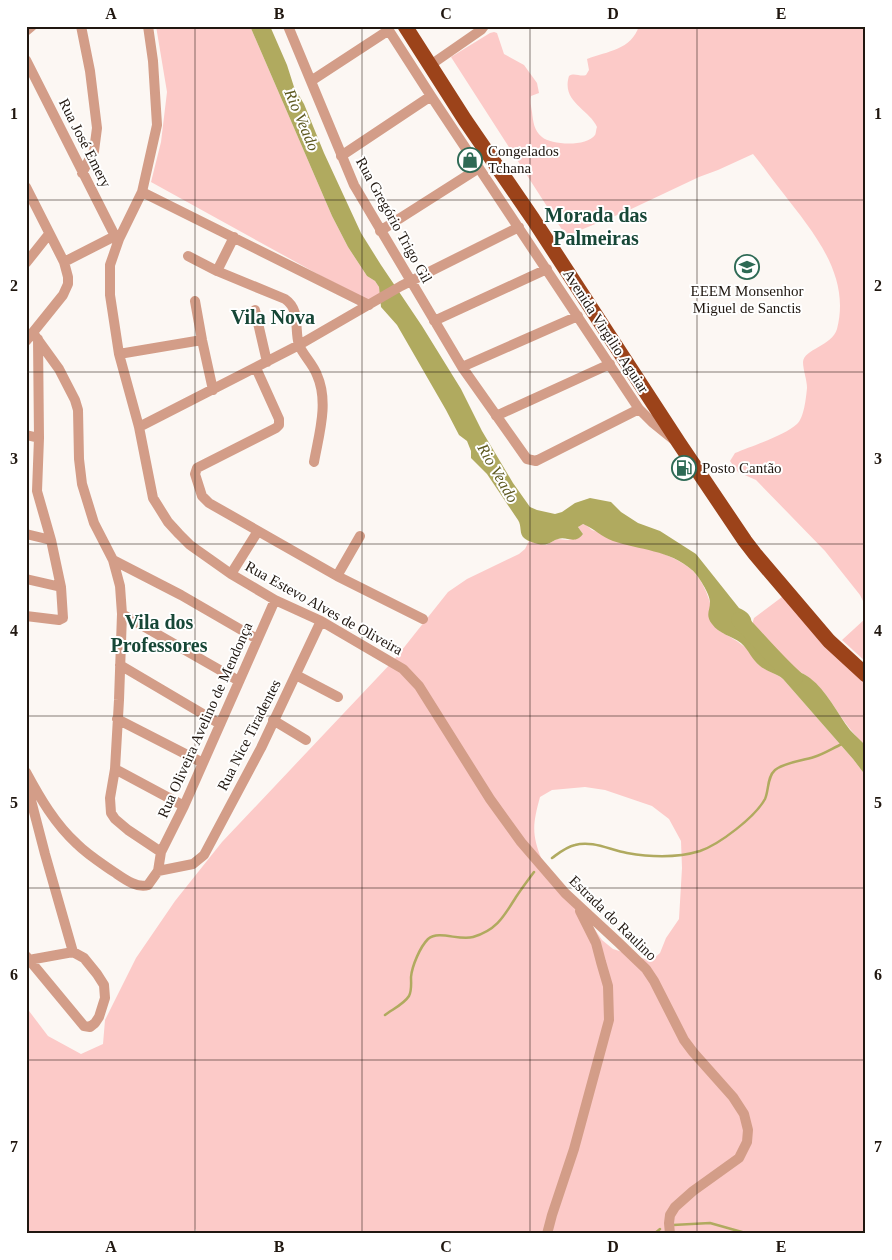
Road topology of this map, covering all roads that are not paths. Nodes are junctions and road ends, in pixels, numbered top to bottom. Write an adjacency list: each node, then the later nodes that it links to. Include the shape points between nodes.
1 (32, 26): 8 (street)
2 (81, 26): 15 (street, via 97,128 94,151)
3 (148, 26): 17 (street, Rua Estevo Alves de Oliveira, via 157,118)
4 (288, 26): 11 (street, Rua Gregório Trigo Gil)
5 (404, 26): 10 (highway)
6 (484, 26): 10 (street)
7 (387, 28): 11 (street); 12 (street, Avenida Virgilio Aguiar)
8 (26, 31)
9 (26, 60): 15 (street, Rua José Emery)
10 (429, 66): 48 (highway)
11 (311, 81): 13 (street, Rua Gregório Trigo Gil)
12 (431, 96): 13 (street); 14 (street, Avenida Virgilio Aguiar)
13 (342, 156): 19 (street, Rua Gregório Trigo Gil)
14 (479, 168): 18 (street, Avenida Virgilio Aguiar); 19 (street)
15 (82, 173): 21 (street, Rua José Emery)
16 (26, 187): 20 (street)
17 (142, 192): 21 (street, Rua Estevo Alves de Oliveira); 22 (street)
18 (519, 227): 26 (street, Avenida Virgilio Aguiar); 28 (street)
19 (380, 231): 28 (street, Rua Gregório Trigo Gil)
20 (49, 234): 24 (street); 25 (street)
21 (117, 237): 24 (street); 37 (street, Rua Estevo Alves de Oliveira, via 110,265 110,295)
22 (234, 237): 27 (street); 30 (street)
23 (188, 256): 27 (street)
24 (64, 262): 34 (street, via 68,284)
25 (26, 263)
26 (547, 269): 32 (street, Avenida Virgilio Aguiar); 33 (street)
27 (217, 271): 36 (street, via 289,302 294,310)
28 (412, 281): 30 (street); 33 (street, Rua Gregório Trigo Gil)
29 (196, 301): 35 (street)
30 (369, 305): 36 (street)
31 (255, 310): 38 (street)
32 (578, 316): 39 (street, Avenida Virgilio Aguiar); 40 (street)
33 (434, 322): 40 (street, Rua Gregório Trigo Gil)
34 (32, 337): 47 (street); 56 (street, via 59,369 76,400 82,484 94,524)
35 (202, 340): 37 (street); 42 (street)
36 (300, 346): 38 (street); 49 (street, via 318,377 322,394)
37 (119, 354): 45 (street, Rua Estevo Alves de Oliveira)
38 (267, 362): 41 (street)
39 (610, 364): 43 (street, Avenida Virgilio Aguiar); 44 (street)
40 (462, 367): 44 (street, Rua Gregório Trigo Gil)
41 (256, 368): 42 (street); 52 (street, via 279,419 278,425 200,466 195,474 202,496)
42 (213, 390): 45 (street)
43 (639, 409): 44 (street, Rua Gregório Trigo Gil, via 536,461 527,459); 48 (street, Avenida Virgilio Aguiar)
44 (496, 416)
45 (140, 427): 57 (street, Rua Estevo Alves de Oliveira, via 151,490 157,505 178,534)
46 (26, 435): 47 (street)
47 (39, 438): 51 (street)
48 (679, 443): 70 (highway, via 755,554 829,641)
49 (314, 462)
50 (26, 488): 51 (street)
51 (37, 491): 55 (street)
52 (258, 531): 57 (street, Rua Estevo Alves de Oliveira); 58 (street)
53 (26, 534): 55 (street)
54 (360, 536): 58 (street)
55 (50, 540): 60 (street)
56 (113, 560): 62 (street, via 120,586); 66 (street)
57 (231, 574): 61 (street, Rua Estevo Alves de Oliveira)
58 (337, 576): 64 (street)
59 (26, 579): 60 (street)
60 (61, 587): 63 (street, via 63,618)
61 (275, 600): 65 (street, Rua Estevo Alves de Oliveira); 66 (street, Rua Oliveira Avelino de Mendonça)
62 (122, 614): 67 (street); 71 (street)
63 (26, 616)
64 (423, 619)
65 (321, 621): 68 (street, Rua Estevo Alves de Oliveira); 69 (street, Rua Nice Tiradentes)
66 (257, 639): 71 (street, Rua Oliveira Avelino de Mendonça)
67 (120, 665): 73 (street); 75 (street)
68 (403, 669): 84 (street, Estrada do Raulino, via 426,698 504,820)
69 (296, 675): 72 (street); 74 (street, Rua Nice Tiradentes)
70 (866, 675)
71 (239, 681): 75 (street, Rua Oliveira Avelino de Mendonça)
72 (338, 697)
73 (117, 719): 77 (street); 78 (street)
74 (273, 720): 76 (street); 83 (street, Rua Nice Tiradentes, via 201,859 193,864)
75 (220, 724): 77 (street, Rua Oliveira Avelino de Mendonça)
76 (306, 740)
77 (203, 764): 81 (street, Rua Oliveira Avelino de Mendonça)
78 (114, 769): 81 (street); 82 (street, via 110,798 115,819)
79 (26, 772): 83 (street, via 51,815 88,854 139,885 148,884)
80 (26, 781): 85 (street)
81 (184, 806): 82 (street, Rua Oliveira Avelino de Mendonça)
82 (162, 852): 83 (street, Rua Oliveira Avelino de Mendonça)
83 (158, 871)
84 (576, 904): 87 (street, via 596,943 608,986 609,1020); 88 (street, Estrada do Raulino, via 646,969 684,1040 744,1114 748,1130 743,1152 675,1208 670,1215)
85 (73, 952): 86 (street); 86 (street, via 84,958 105,989 101,1012 90,1027 84,1026)
86 (28, 958)
87 (547, 1234)
88 (670, 1234)

